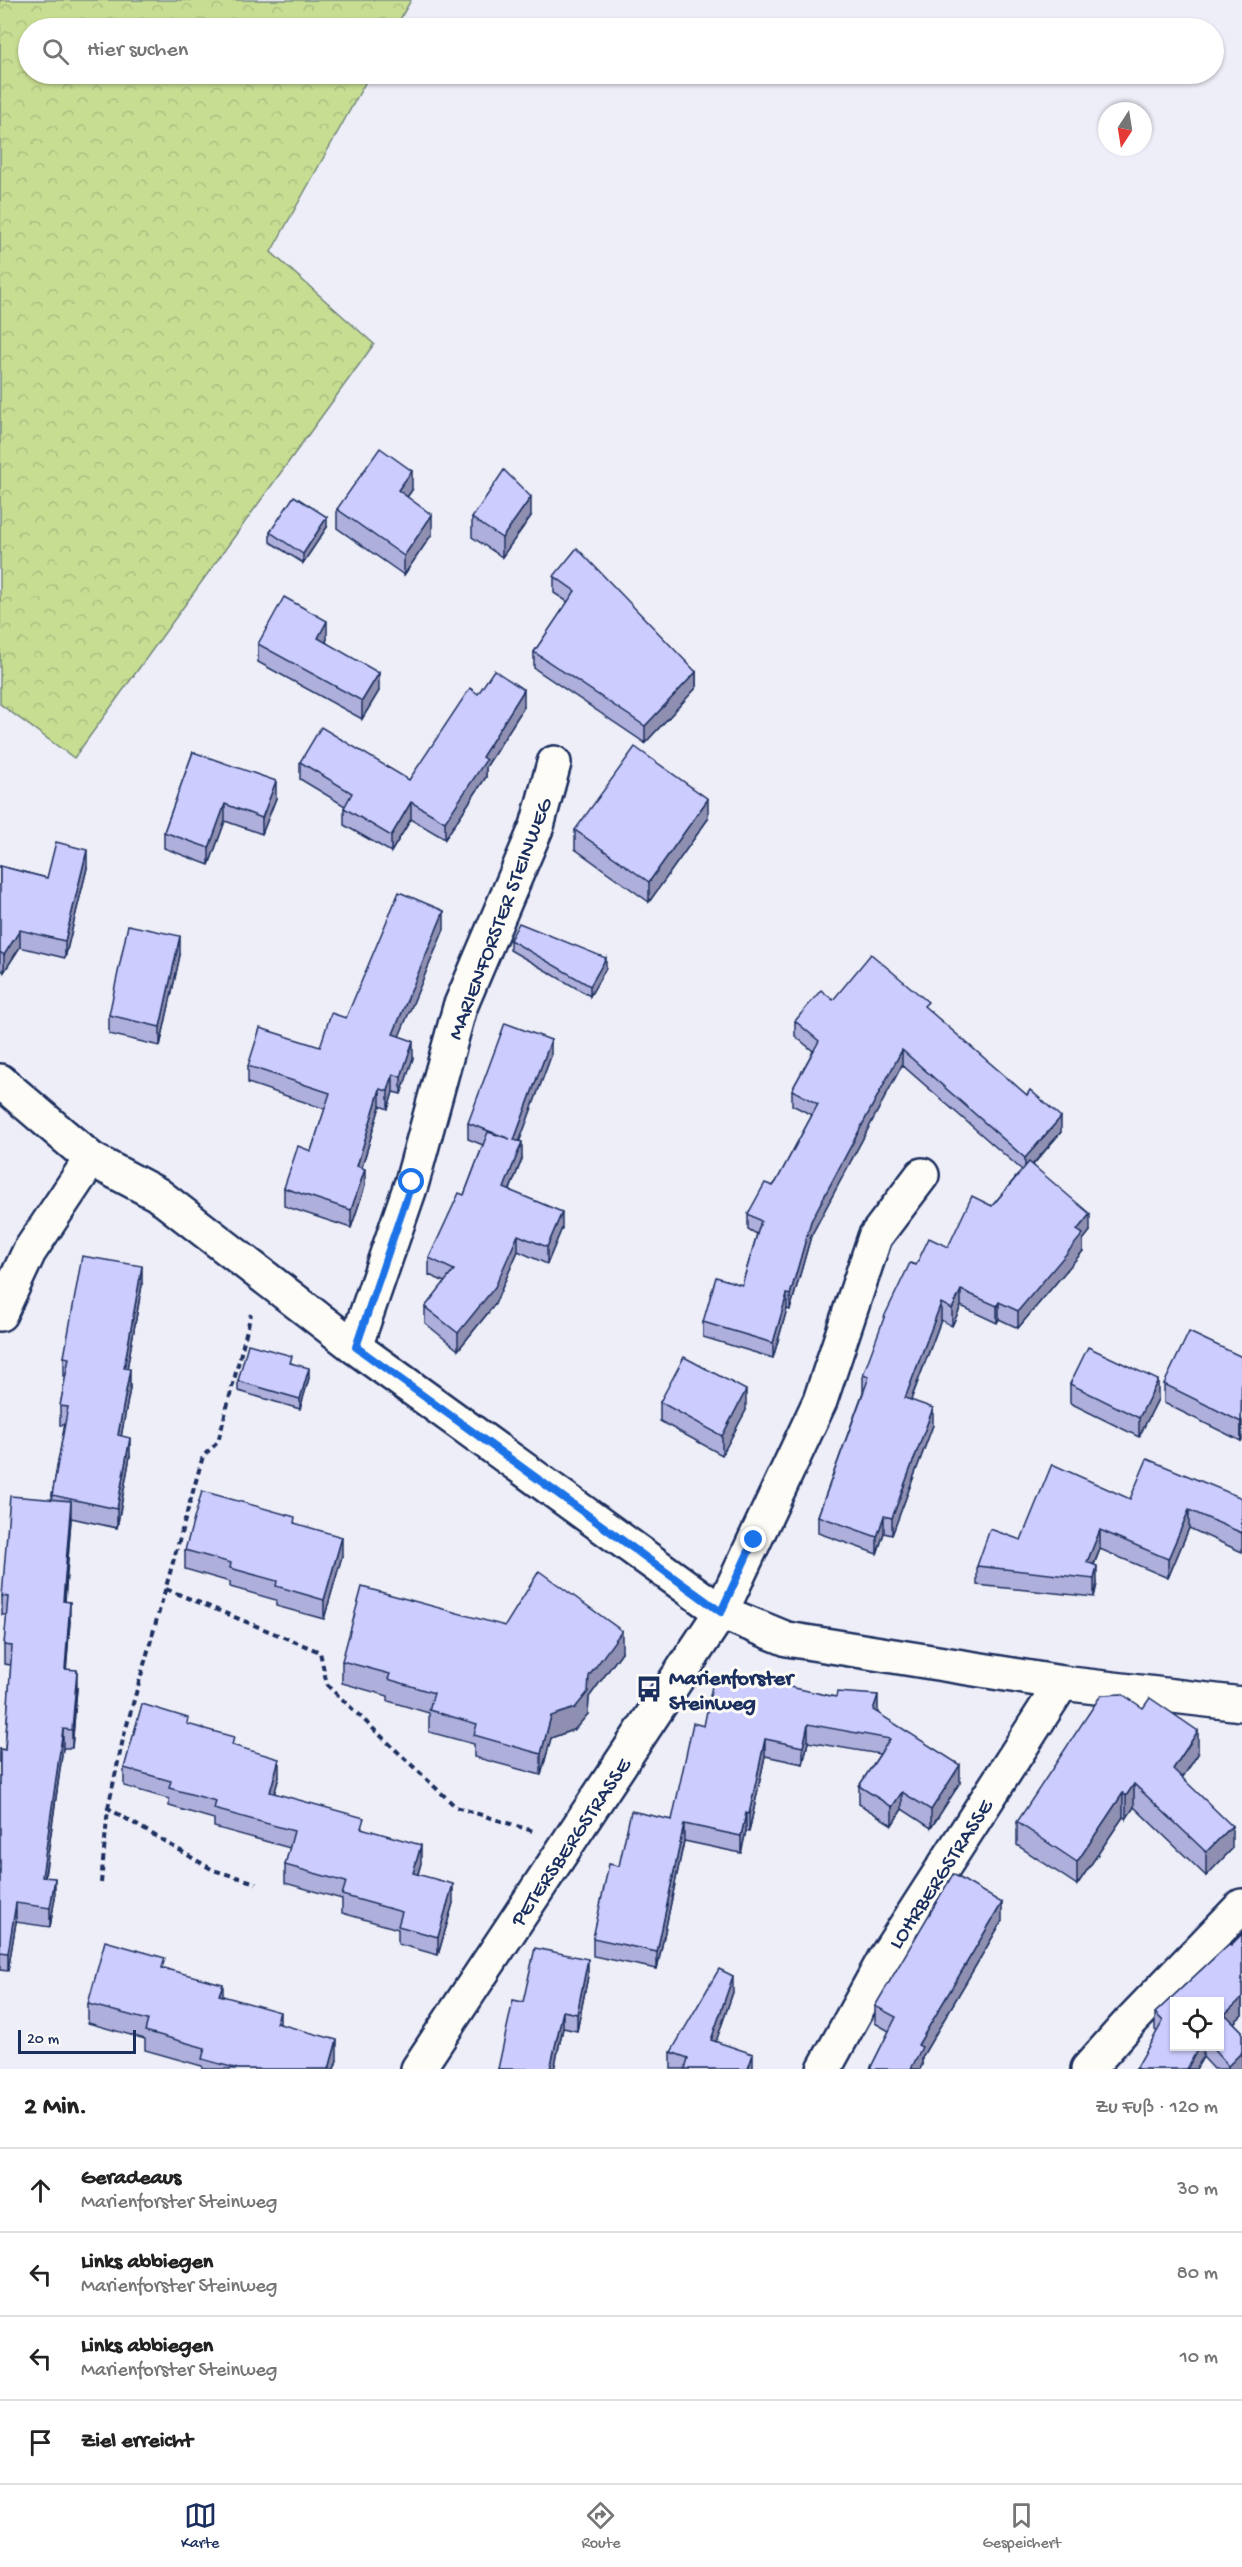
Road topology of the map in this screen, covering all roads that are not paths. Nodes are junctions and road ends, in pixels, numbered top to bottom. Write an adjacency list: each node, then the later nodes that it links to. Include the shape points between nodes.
1 (554, 763): 6 (street, MARIENFORSTER STEINWEG, via 537,826 460,1007 412,1182)
2 (0, 1081): 3 (street)
3 (91, 1159): 5 (street, via 29,1252); 6 (street, via 157,1194)
4 (921, 1175): 7 (street, via 875,1237 820,1401)
5 (0, 1314)
6 (356, 1347): 7 (street)
7 (721, 1612): 8 (street, via 787,1639); 11 (street, PETERSBERGSTRASSE)
8 (1062, 1683): 9 (street); 12 (street, LOHRBERGSTRASSE, via 885,1958)
9 (1242, 1704)
10 (1242, 1906): 13 (street)
11 (418, 2069)
12 (824, 2069)
13 (1088, 2069)

